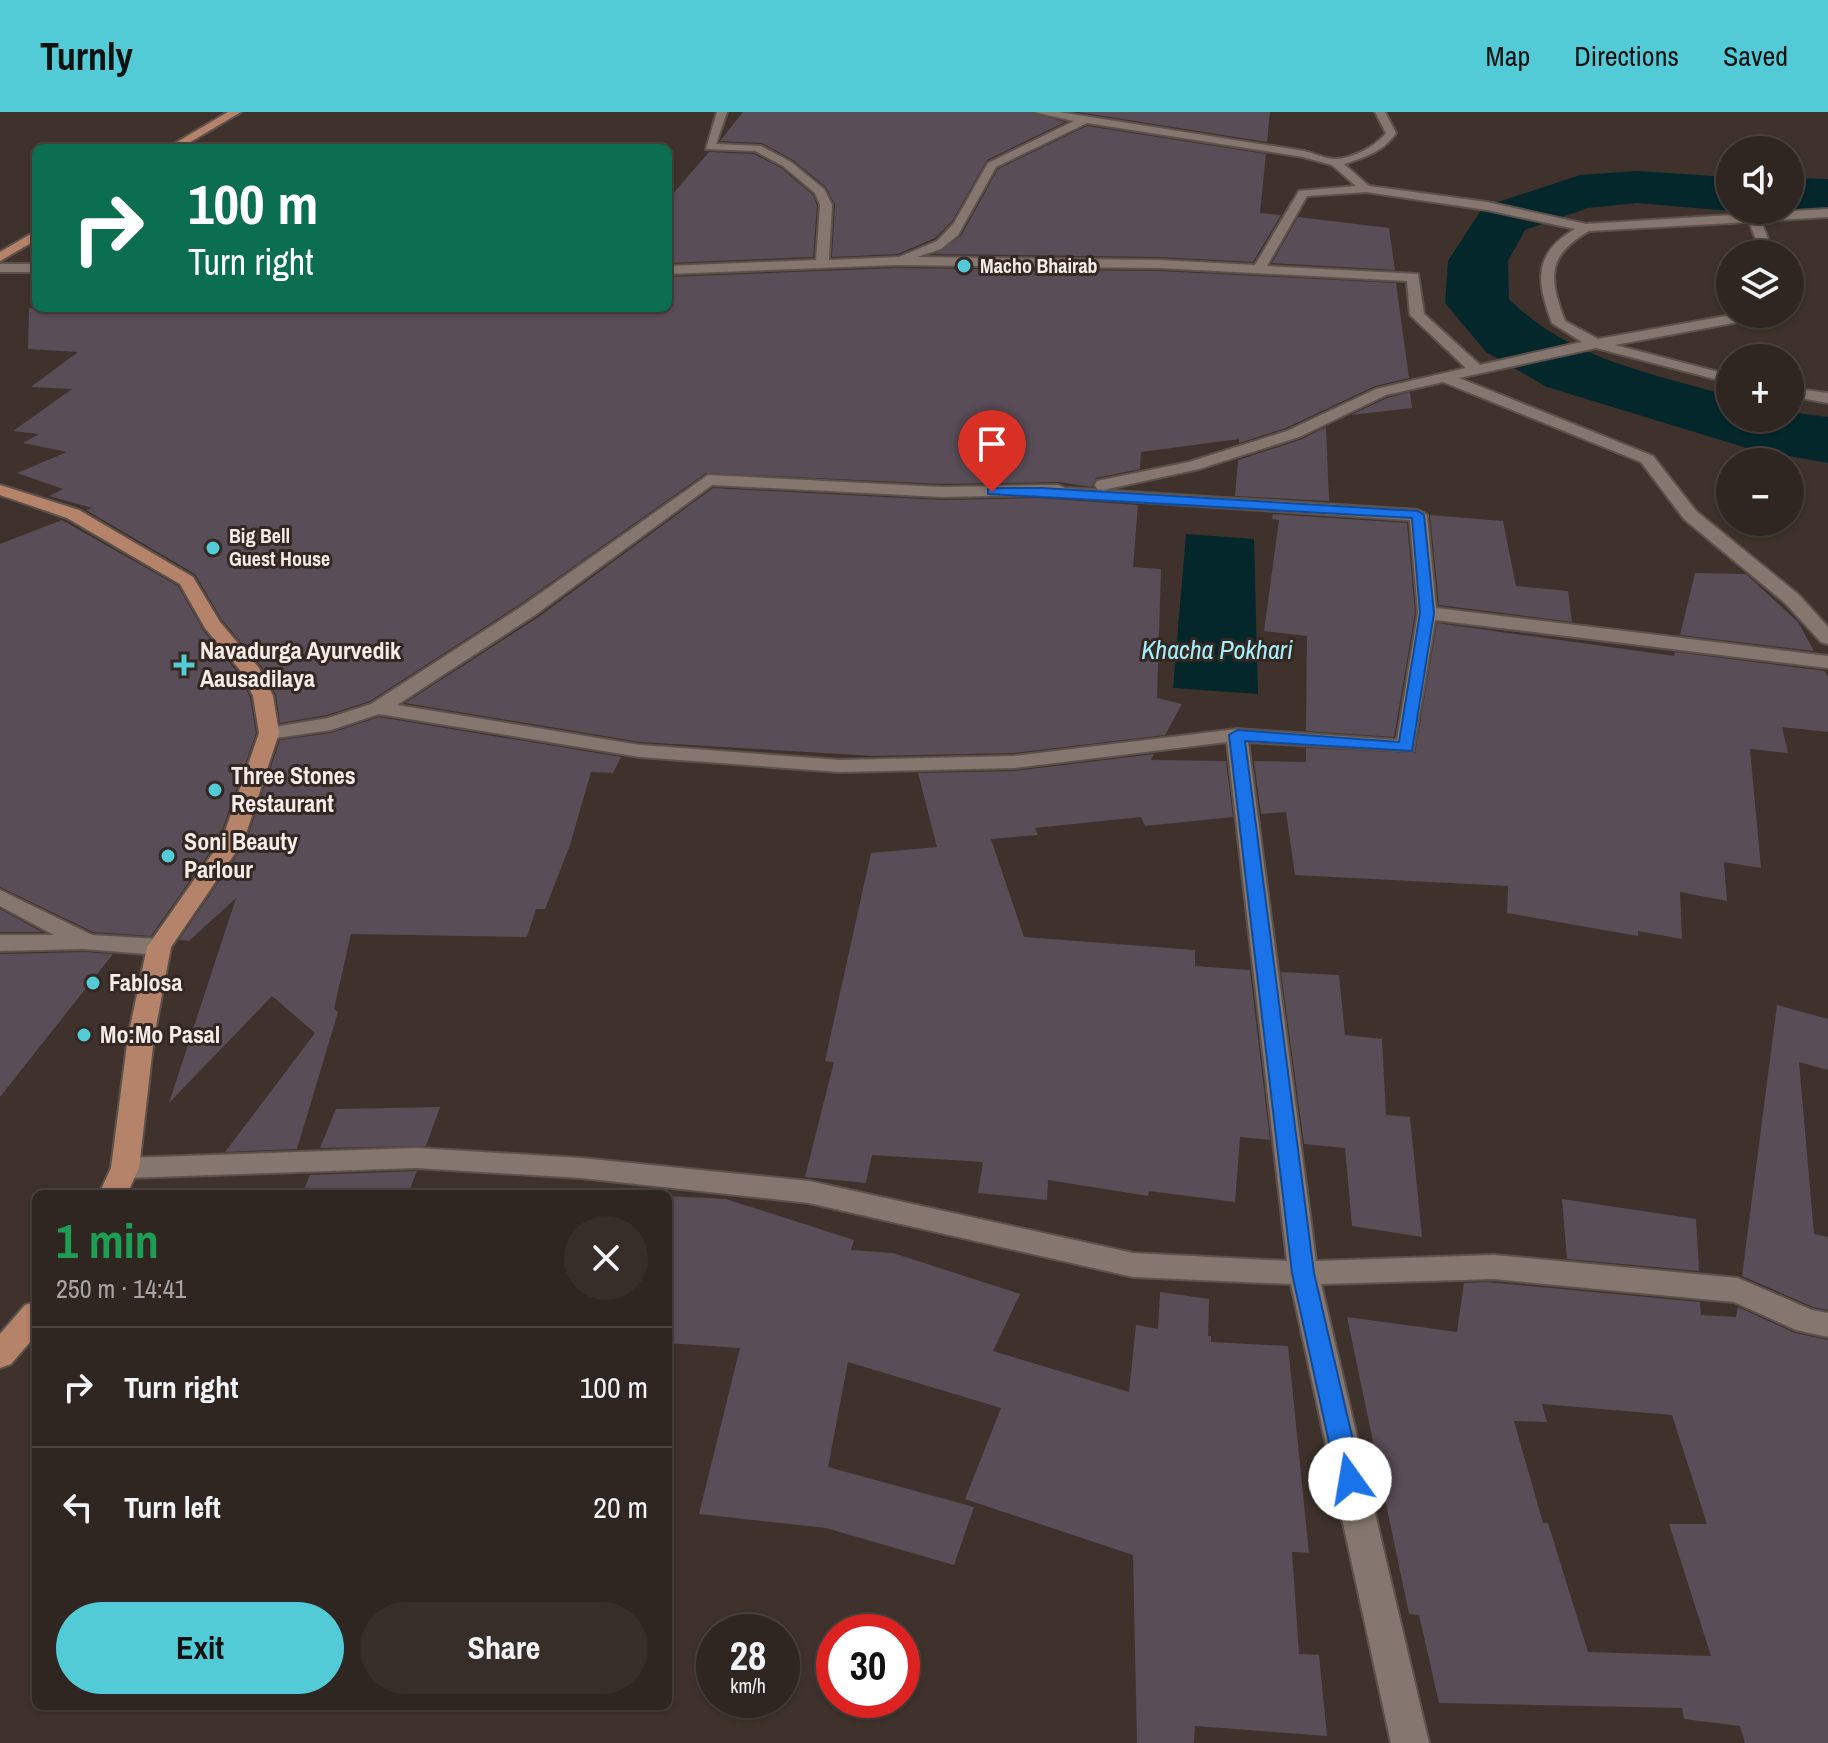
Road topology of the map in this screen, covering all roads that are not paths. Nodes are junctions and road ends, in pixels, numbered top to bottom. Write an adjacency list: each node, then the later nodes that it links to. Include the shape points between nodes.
1 (236, 112): 6 (main road)
2 (722, 112): 16 (street, via 710,147 757,148 820,191 826,205)
3 (1039, 112): 5 (street)
4 (1380, 112): 7 (street, via 1391,133 1384,143)
5 (1084, 120): 7 (street); 15 (street, via 992,165 944,241)
6 (179, 144)
7 (1336, 163): 8 (street)
8 (1366, 189): 12 (street, via 1487,206); 19 (street, via 1303,193)
9 (1828, 213): 10 (street)
10 (1804, 214)
11 (1716, 219): 12 (street)
12 (1586, 228): 22 (street, via 1568,236 1551,254 1544,275 1559,323)
13 (32, 237): 14 (main road)
14 (0, 257)
15 (895, 261): 16 (street); 19 (street)
16 (822, 264): 20 (street)
17 (0, 268): 18 (street)
18 (32, 268)
19 (1259, 269): 23 (street, via 1413,277 1417,315)
20 (672, 270)
21 (1716, 322): 22 (street)
22 (1596, 344): 23 (street); 24 (street)
23 (1475, 368): 25 (street)
24 (1716, 375)
25 (1443, 377): 29 (street, via 1381,392 1293,434 1193,466 1118,484); 31 (street, via 1647,459 1690,515 1792,599)
26 (1804, 394): 27 (street)
27 (1828, 398)
28 (0, 490): 34 (main road, via 73,514 187,581 212,624 249,668 263,696)
29 (1043, 492): 30 (street, via 1418,515); 33 (street, via 708,480 528,611)
30 (1427, 613): 32 (street); 35 (street, via 1406,747)
31 (1828, 638)
32 (1828, 662)
33 (378, 708): 34 (street, via 331,724); 35 (street, via 640,751 840,766 1014,762)
34 (269, 733): 39 (main road, via 233,840)
35 (1237, 735): 41 (street)
36 (0, 897): 37 (street)
37 (87, 942): 38 (street); 39 (street)
38 (0, 943)
39 (159, 947): 40 (main road)
40 (119, 1181): 41 (street, via 417,1158 581,1168 809,1192 1133,1265)
41 (1303, 1273): 43 (street, via 1494,1267 1738,1290); 45 (street)
42 (32, 1319): 44 (main road)
43 (1828, 1325)
44 (0, 1355)
45 (1410, 1743)

